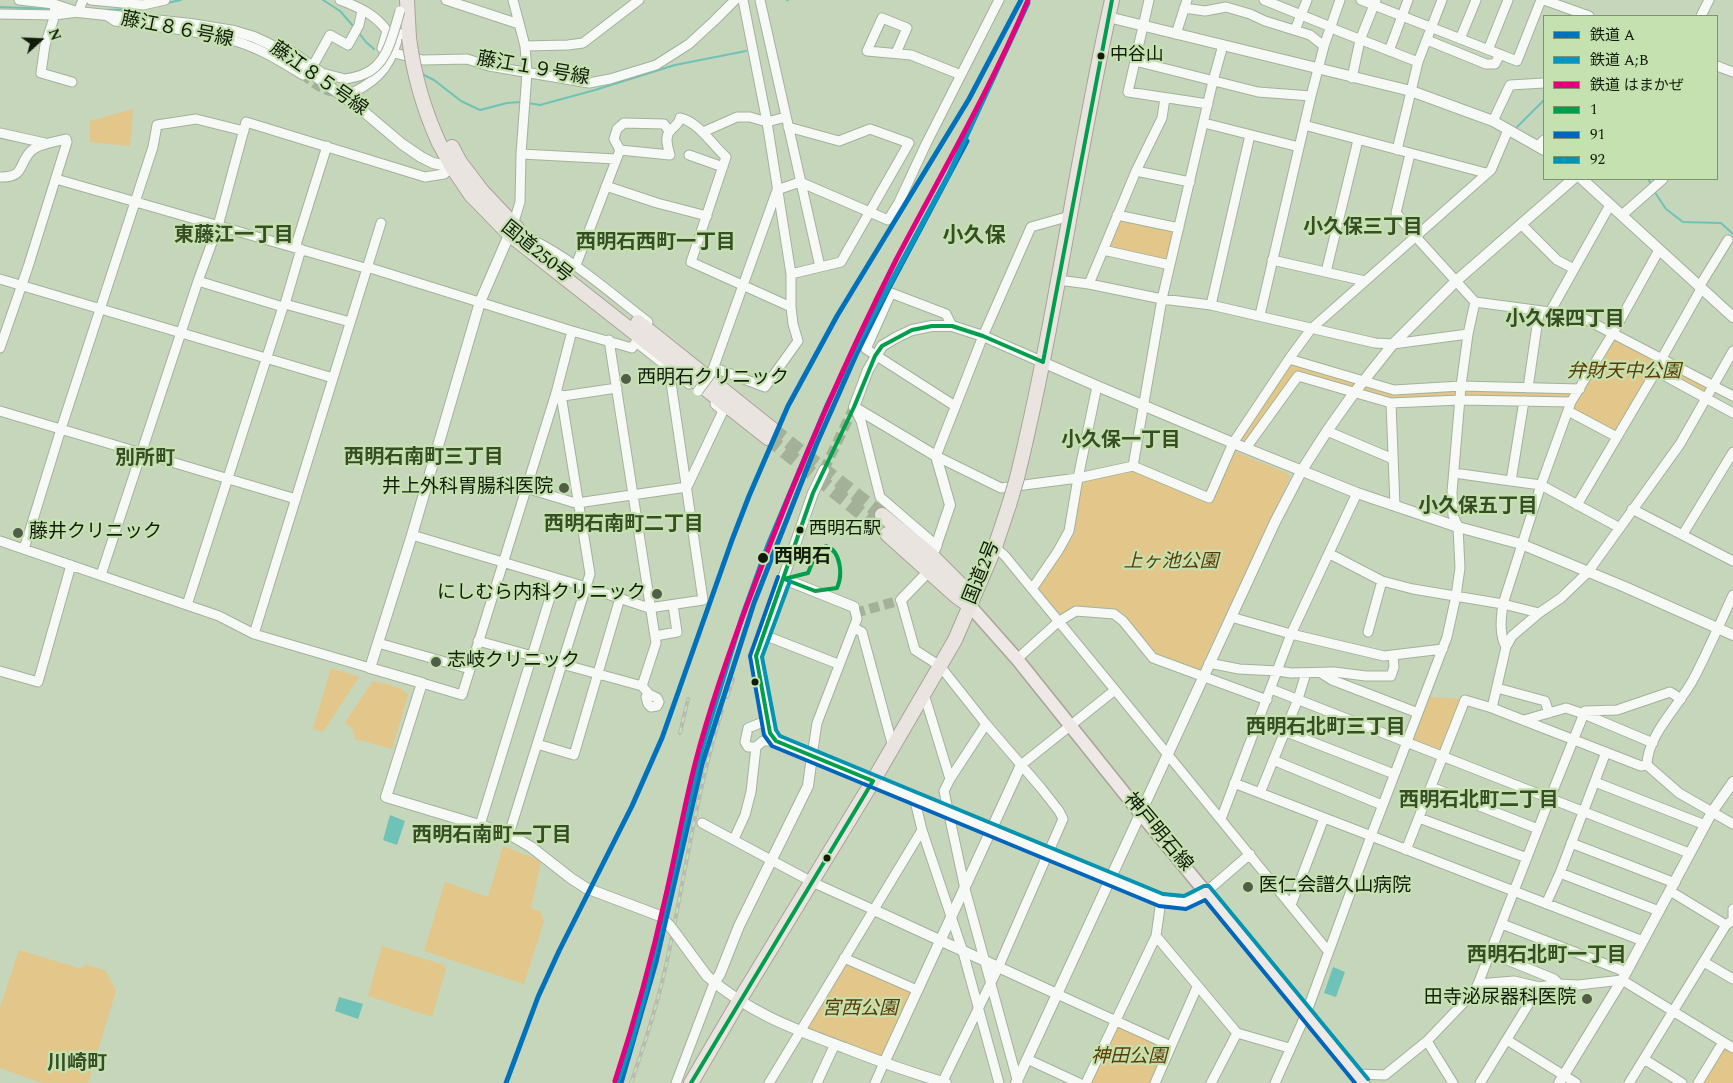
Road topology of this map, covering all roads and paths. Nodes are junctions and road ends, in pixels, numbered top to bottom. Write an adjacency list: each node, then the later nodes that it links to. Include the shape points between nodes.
1 (19, 0): 30 (street)
2 (84, 0): 34 (street)
3 (91, 0): 26 (street)
4 (340, 0): 33 (street)
5 (402, 0): 32 (street)
6 (416, 0): 50 (highway, 国道250号)
7 (446, 0): 44 (street)
8 (513, 0): 44 (street)
9 (639, 0): 56 (street, via 583,43)
10 (735, 0): 69 (street, 藤江１９号線, via 689,44 656,65 589,83)
11 (743, 0): 83 (street)
12 (760, 0): 81 (street)
13 (999, 0): 71 (street)
14 (1112, 0): 42 (highway, 国道2号)
15 (1149, 0): 45 (street)
16 (1264, 0): 28 (street)
17 (1307, 0): 38 (street)
18 (1340, 0): 46 (street)
19 (1361, 0): 29 (street)
20 (1408, 0): 41 (street)
21 (1442, 0): 47 (street)
22 (1476, 0): 51 (street)
23 (1508, 0): 58 (street)
24 (1543, 0): 39 (street); 62 (street, via 1517,61)
25 (1709, 0): 40 (street)
26 (106, 1): 27 (street, via 143,5)
27 (158, 1)
28 (1274, 2): 38 (street); 43 (street)
29 (1375, 3): 41 (street); 52 (street)
30 (54, 4): 34 (street); 37 (street)
31 (1186, 4): 43 (street, via 1206,11 1226,8); 49 (street)
32 (404, 6): 50 (highway, 国道250号); 54 (street, bridge, via 385,54 378,66 365,74 345,79 322,73 294,53)
33 (362, 10): 60 (street, via 381,22 387,32 382,48); 63 (street, via 359,25 348,45 330,35)
34 (78, 12): 35 (street, 藤江８５号線); 37 (street)
35 (104, 13): 54 (street, 藤江８５号線, via 234,31); 70 (street, 藤江８６号線, via 115,21 238,42 260,50)
36 (0, 14): 37 (street)
37 (55, 14): 74 (street, via 45,45 42,72)
38 (1301, 15): 46 (street); 48 (street)
39 (1585, 15)
40 (1702, 15)
41 (1402, 16): 47 (street); 59 (street)
42 (1108, 17): 45 (street); 122 (highway, 国道2号)
43 (1265, 21): 48 (street)
44 (519, 24): 56 (street)
45 (1143, 25): 49 (street); 64 (street)
46 (1331, 27): 52 (street); 57 (street)
47 (1431, 28): 51 (street); 53 (street)
48 (1295, 30): 57 (street, via 1310,35)
49 (1176, 34): 55 (street)
50 (408, 36): 60 (street); 103 (highway, 国道250号, via 421,64 443,141)
51 (1460, 39): 58 (street)
52 (1360, 40): 59 (street); 72 (street)
53 (1426, 40): 62 (street, via 1486,64 1495,64); 65 (street)
54 (271, 45): 103 (street, 藤江８５号線, via 421,157 433,163)
55 (1223, 45): 67 (street); 73 (street)
56 (525, 46): 69 (street)
57 (1324, 46): 67 (street)
58 (1488, 50): 62 (street)
59 (1389, 51): 65 (street)
60 (394, 53): 69 (street, 藤江１９号線, via 423,60 468,60); 77 (street, via 382,72)
61 (896, 53): 61 (street, via 867,51 882,18 907,28); 71 (street, via 911,55)
62 (1500, 54)
63 (315, 62)
64 (1135, 62): 73 (street); 79 (street, via 1128,92)
65 (1418, 62): 76 (street)
66 (1718, 66): 68 (street)
67 (1318, 70): 72 (street); 78 (street)
68 (1733, 72)
69 (527, 74): 99 (street)
70 (303, 75)
71 (962, 75): 118 (street, via 888,220)
72 (1352, 78): 76 (street)
73 (1213, 81): 78 (street, via 1258,92); 80 (street)
74 (72, 82)
75 (1543, 83): 82 (street, via 1510,84)
76 (1410, 91): 82 (street); 98 (street)
77 (354, 92)
78 (1311, 96): 85 (street)
79 (1165, 98): 80 (street); 105 (street, via 1162,118)
80 (1208, 104): 84 (street)
81 (786, 117): 83 (street); 86 (street)
82 (1493, 121): 88 (street)
83 (767, 122): 90 (street, via 737,117); 115 (street)
84 (1204, 124): 92 (street); 113 (street)
85 (1304, 125): 93 (street); 97 (street)
86 (788, 128): 112 (street); 118 (street, via 839,141 870,129 909,143)
87 (244, 130): 96 (street, via 246,122); 116 (street, via 196,119 157,125); 125 (street)
88 (1508, 130): 95 (street); 106 (street, via 1491,170)
89 (669, 131): 90 (street, via 678,125 680,118); 100 (street, via 666,139 670,155); 100 (street, via 664,124 624,123 617,128 614,139)
90 (703, 132): 104 (street, via 726,157)
91 (0, 133): 94 (street)
92 (1250, 135): 97 (street); 155 (street)
93 (1358, 140): 98 (street); 141 (street)
94 (45, 144): 107 (street, via 32,151 17,174 10,178); 108 (street, via 66,139 67,142)
95 (1542, 145)
96 (327, 146): 103 (street, via 425,178 444,174); 131 (street)
97 (1299, 147): 134 (street)
98 (1397, 150): 101 (street)
99 (521, 154): 100 (street); 127 (street, via 520,202)
100 (618, 154): 114 (street)
101 (1410, 154): 106 (street); 128 (street, via 1396,212)
102 (689, 155): 104 (street)
103 (456, 165): 127 (highway, 国道250号, via 482,191)
104 (723, 167): 121 (street)
105 (1136, 171): 113 (street); 119 (street)
106 (1486, 173): 128 (street)
107 (0, 177)
108 (56, 179): 116 (street); 149 (street)
109 (1572, 180): 124 (street)
110 (1583, 180): 117 (street)
111 (1661, 180): 120 (street)
112 (800, 182): 115 (street); 118 (street); 138 (street)
113 (1190, 182): 126 (street)
114 (606, 186): 121 (street); 135 (street)
115 (777, 190): 142 (street); 150 (street)
116 (135, 202): 125 (street); 158 (street)
117 (1610, 206): 120 (street); 140 (street)
118 (869, 212): 138 (street, via 841,262)
119 (1118, 215): 126 (street); 132 (street)
120 (1622, 215): 133 (street)
121 (707, 216): 150 (street, via 691,262)
122 (1070, 216): 144 (highway, 国道2号); 170 (street, via 1031,227)
123 (381, 224): 137 (street)
124 (1521, 224): 140 (street, via 1557,260); 147 (street)
125 (218, 226): 131 (street); 145 (street)
126 (1179, 228): 136 (street)
127 (511, 229): 129 (highway, 国道250号); 139 (highway, 国道250号); 153 (street)
128 (1416, 237): 146 (street); 147 (street)
129 (530, 239): 135 (street); 139 (highway, 国道250号, via 770,433)
130 (1728, 240): 151 (street)
131 (298, 249): 137 (street); 156 (street)
132 (1103, 250): 136 (street); 148 (street)
133 (1659, 250): 151 (street); 167 (street)
134 (1272, 260): 141 (street); 161 (street)
135 (576, 265): 182 (street)
136 (1170, 265): 152 (street)
137 (367, 267): 153 (street); 163 (street)
138 (820, 267): 142 (street)
139 (553, 268): 172 (street, via 553,276)
140 (1574, 269): 160 (street)
141 (1326, 272): 146 (street)
142 (791, 274): 157 (street)
143 (0, 279): 149 (street)
144 (1058, 280): 148 (street); 180 (highway, 国道2号)
145 (198, 281): 156 (street); 168 (street)
146 (1365, 281): 165 (street)
147 (1456, 281): 154 (street); 173 (street)
148 (1089, 284): 152 (street)
149 (22, 287): 158 (street); 174 (street)
150 (743, 287): 157 (street); 182 (street)
151 (1700, 288): 162 (street); 178 (street)
152 (1162, 298): 155 (street); 199 (street)
153 (480, 302): 166 (street); 236 (street)
154 (1476, 302): 159 (street); 169 (street)
155 (1211, 305): 161 (street)
156 (284, 306): 163 (street); 177 (street)
157 (791, 307): 182 (street, via 798,341 765,387 720,370)
158 (101, 310): 168 (street); 205 (street)
159 (1539, 312): 160 (street); 189 (street)
160 (1550, 312): 167 (street, via 1587,320)
161 (1260, 315): 165 (street)
162 (1733, 317)
163 (350, 322): 183 (street)
164 (952, 326): 170 (street); 176 (street, via 912,330 882,346); 176 (street, via 946,314 891,293 866,349)
165 (1311, 329): 173 (street); 179 (street)
166 (572, 331): 171 (street); 192 (street)
167 (1613, 333): 178 (street); 190 (street)
168 (181, 334): 177 (street); 211 (street)
169 (1468, 334): 173 (street); 187 (street)
170 (983, 336): 180 (street); 200 (street)
171 (609, 340): 172 (street, via 632,348); 188 (street)
172 (636, 342): 181 (street)
173 (1393, 344): 184 (street)
174 (0, 348)
175 (1733, 350): 185 (street)
176 (875, 356): 200 (street); 201 (street)
177 (266, 358): 183 (street); 218 (street)
178 (1662, 358): 185 (street)
179 (1290, 359): 184 (street); 208 (street)
180 (1043, 362): 186 (street); 239 (highway, 国道2号, bridge, via 1009,505)
181 (669, 369): 191 (street); 222 (street)
182 (712, 372): 191 (street, bridge)
183 (332, 378): 226 (street)
184 (1363, 381): 187 (street, via 1394,390); 193 (street)
185 (1714, 385): 194 (street); 195 (street)
186 (1097, 386): 199 (street); 219 (street)
187 (1461, 386): 189 (street); 196 (street)
188 (617, 388): 192 (street, via 563,396); 225 (street)
189 (1528, 388): 190 (street)
190 (1580, 389): 202 (street)
191 (698, 391): 222 (street, via 723,411)
192 (556, 393): 223 (street); 227 (street, via 562,401)
193 (1354, 393): 198 (street); 206 (street); 209 (street, via 1298,376)
194 (1733, 396)
195 (1707, 397): 204 (street); 207 (street, via 1656,371); 230 (street, via 1680,444)
196 (1460, 400): 197 (street); 198 (street); 217 (street)
197 (1524, 401): 202 (street); 220 (street)
198 (1391, 403): 213 (street)
199 (1143, 405): 208 (street); 214 (street)
200 (955, 406): 212 (street)
201 (854, 407): 212 (street); 241 (street, via 861,421 880,497)
202 (1570, 407): 207 (street); 221 (street)
203 (0, 411): 205 (street)
204 (1733, 413)
205 (61, 429): 211 (street); 240 (street)
206 (1327, 431): 213 (street); 216 (street)
207 (1616, 437): 228 (street)
208 (1233, 443): 209 (street); 214 (street, via 1209,498)
209 (1246, 448): 216 (street)
210 (1733, 452): 235 (street)
211 (142, 453): 218 (street); 248 (street)
212 (936, 456): 219 (street, via 1001,488); 241 (street, via 950,505)
213 (1393, 459): 229 (street)
214 (1133, 466): 219 (street)
215 (824, 470): 250 (street)
216 (1302, 470): 224 (street); 265 (street)
217 (1454, 473): 220 (street); 232 (street, via 1453,515)
218 (228, 478): 226 (street); 259 (street)
219 (1078, 478): 253 (street, via 1070,531)
220 (1511, 480): 221 (street)
221 (1541, 485): 228 (street); 238 (street)
222 (687, 487): 225 (street); 260 (street, via 703,600)
223 (526, 488): 227 (street); 244 (street)
224 (1357, 492): 229 (street); 242 (street)
225 (633, 495): 227 (street); 263 (street)
226 (296, 499): 270 (street)
227 (578, 502): 252 (street, via 590,574)
228 (1577, 505): 233 (street)
229 (1395, 506): 232 (street)
230 (1632, 509): 233 (street); 235 (street)
231 (882, 515): 241 (highway)
232 (1458, 527): 238 (street); 255 (street, via 1460,568)
233 (1620, 528): 247 (street)
234 (887, 534): 246 (highway)
235 (1683, 534): 243 (street)
236 (412, 535): 244 (street); 276 (street)
237 (0, 541): 240 (street)
238 (1522, 544): 247 (street); 258 (street)
239 (995, 547): 253 (street); 261 (highway, 国道2号)
240 (24, 550): 245 (street)
241 (934, 551): 261 (highway, via 964,588)
242 (1330, 554): 251 (street); 271 (street)
243 (1732, 557)
244 (503, 562): 249 (street); 275 (street)
245 (71, 565): 248 (street); 288 (street, via 38,682)
246 (928, 572): 257 (street); 261 (highway)
247 (1588, 572): 264 (street); 268 (street)
248 (101, 575): 259 (street)
249 (556, 578): 252 (street); 280 (street)
250 (784, 578): 262 (street); 272 (street)
251 (1382, 581): 255 (street); 269 (street)
252 (586, 587): 256 (street); 283 (street)
253 (1032, 589): 266 (street)
254 (1733, 595): 268 (street)
255 (1456, 596): 258 (street); 278 (street)
256 (620, 598): 263 (street); 292 (street)
257 (902, 600): 285 (street, via 915,650)
258 (1502, 604): 264 (street); 277 (street, via 1500,620)
259 (187, 605): 270 (street, via 219,616)
260 (673, 605): 263 (street); 274 (street, via 677,632)
261 (970, 606): 281 (main road, 神戸明石線); 285 (highway, 国道2号)
262 (854, 607): 267 (street, via 857,619)
263 (649, 608): 274 (street)
264 (1540, 613): 277 (street, via 1512,636)
265 (1231, 617): 271 (street); 282 (street)
266 (1058, 622): 281 (street); 293 (street, via 1076,611 1114,614 1153,658); 297 (street)
267 (854, 628): 284 (street); 317 (street, via 862,632)
268 (1718, 628): 273 (street); 301 (street)
269 (1368, 632)
270 (254, 634): 286 (street)
271 (1291, 634): 279 (street, via 1384,656); 289 (street)
272 (764, 635): 284 (street); 306 (street, via 756,656)
273 (1733, 635)
274 (655, 636): 292 (street, via 645,690)
275 (478, 641): 280 (street); 287 (street)
276 (378, 643): 286 (street); 287 (street)
277 (1506, 647): 295 (street)
278 (1443, 649): 279 (street); 303 (street)
279 (1393, 655): 291 (street, via 1391,676)
280 (532, 656): 283 (street); 345 (street)
281 (1016, 659): 309 (main road, 神戸明石線)
282 (1209, 663): 289 (street, via 1239,669); 293 (street)
283 (562, 664): 292 (street); 315 (street)
284 (838, 664): 320 (street, via 817,723)
285 (940, 666): 298 (highway, 国道2号); 308 (street)
286 (370, 668): 294 (street)
287 (470, 669): 294 (street, via 462,694)
288 (0, 671)
289 (1278, 671): 290 (street); 296 (street)
290 (1306, 673): 291 (street); 299 (street)
291 (1320, 673): 303 (street)
292 (598, 674): 315 (street, via 574,754)
293 (1203, 677): 300 (street); 319 (street)
294 (422, 683): 345 (street, via 386,797)
295 (1497, 688): 302 (street); 304 (street, via 1544,701)
296 (1271, 689): 299 (street); 300 (street)
297 (1115, 690): 309 (street); 319 (street)
298 (924, 694): 317 (highway, 国道2号); 326 (street)
299 (1298, 699): 310 (street); 313 (street)
300 (1267, 700): 330 (street)
301 (1681, 700): 305 (street, via 1670,692 1617,710 1585,710); 314 (street)
302 (1492, 708): 307 (street); 321 (street, via 1464,700)
303 (1418, 713): 313 (street)
304 (1549, 713): 305 (street, via 1566,708); 307 (street)
305 (1584, 714): 312 (street); 314 (street)
306 (768, 720): 311 (street); 316 (street, via 748,728 748,747)
307 (1524, 720): 312 (street)
308 (986, 724): 323 (street); 326 (street)
309 (1070, 725): 323 (street); 339 (main road, 神戸明石線)
310 (1284, 732): 322 (street); 325 (street)
311 (773, 737): 316 (street); 320 (main road)
312 (1574, 740): 318 (street); 334 (street)
313 (1407, 742): 321 (street); 325 (street)
314 (1653, 743): 324 (street, via 1647,754)
315 (537, 744): 350 (street)
316 (756, 747): 352 (street, via 751,792)
317 (893, 747): 327 (highway, 国道2号)
318 (1606, 752): 324 (street, via 1641,766); 328 (street)
319 (1168, 754): 339 (street); 342 (street)
320 (812, 756): 327 (main road); 359 (street, via 808,786)
321 (1442, 756): 331 (street); 334 (street)
322 (1273, 760): 332 (street); 335 (street)
323 (1021, 764): 349 (street); 356 (street, via 1063,819)
324 (1647, 765): 338 (street, via 1679,793)
325 (1394, 774): 335 (street)
326 (950, 779): 336 (street, via 944,791)
327 (873, 781): 333 (street); 362 (highway, 国道2号)
328 (1595, 782): 337 (street); 346 (street)
329 (1733, 782): 338 (street)
330 (1234, 783): 332 (street); 342 (street)
331 (1430, 787): 341 (street); 347 (street)
332 (1260, 793): 340 (street)
333 (914, 797): 336 (street); 348 (street)
334 (1550, 798): 337 (street); 347 (street)
335 (1382, 805): 351 (street)
336 (949, 811): 349 (street); 364 (street)
337 (1584, 812): 353 (street); 355 (street)
338 (1712, 812): 344 (street); 346 (street)
339 (1141, 814): 361 (street); 365 (main road, 神戸明石線)
340 (1324, 818): 351 (street); 369 (street)
341 (1419, 818): 354 (street); 358 (street)
342 (1221, 819): 357 (street)
343 (702, 824): 352 (street)
344 (1733, 824)
345 (480, 825): 350 (street)
346 (1705, 825): 355 (street)
347 (1538, 829): 358 (street)
348 (922, 830): 371 (street); 373 (street)
349 (992, 831): 356 (street); 364 (street)
350 (509, 834): 388 (street, bridge, via 586,888 660,916)
351 (1371, 836): 354 (street); 379 (street)
352 (734, 840): 359 (street)
353 (1571, 843): 360 (street); 363 (street)
354 (1406, 850): 366 (street)
355 (1690, 853): 363 (street)
356 (1048, 854): 361 (street); 385 (street)
357 (1250, 854): 365 (street); 369 (street)
358 (1527, 858): 366 (street)
359 (772, 859): 362 (street); 388 (street, via 720,974)
360 (1560, 872): 368 (street); 372 (street)
361 (1111, 880): 367 (street); 395 (street)
362 (812, 882): 371 (street); 396 (highway, 国道2号)
363 (1672, 887): 372 (street); 374 (street)
364 (965, 888): 373 (street); 383 (street)
365 (1206, 892): 367 (street, via 1187,903); 399 (main road, 神戸明石線)
366 (1514, 892): 368 (street); 375 (street)
367 (1161, 900): 376 (street)
368 (1546, 904): 377 (street)
369 (1291, 905): 379 (street)
370 (1733, 909): 374 (street)
371 (874, 910): 378 (street); 382 (street)
372 (1659, 911): 377 (street)
373 (952, 916): 378 (street); 380 (street)
374 (1731, 922): 384 (street)
375 (1502, 924): 381 (street); 386 (street)
376 (1156, 936): 392 (street); 400 (street)
377 (1643, 940): 386 (street)
378 (940, 941): 380 (street); 394 (street)
379 (1328, 950): 399 (street)
380 (963, 952): 383 (street); 397 (street)
381 (1490, 954): 390 (street); 391 (street, via 1554,979)
382 (844, 958): 394 (street); 401 (street)
383 (985, 962): 385 (street); 389 (street)
384 (1704, 962): 387 (street); 398 (street)
385 (998, 968): 389 (street); 395 (street)
386 (1624, 976): 391 (street, via 1578,985); 398 (street); 414 (street)
387 (1733, 979)
388 (711, 980): 396 (street); 417 (street)
389 (990, 984): 397 (street); 415 (street)
390 (1478, 984): 393 (street, via 1514,981); 404 (street, via 1474,993)
391 (1559, 984): 393 (street)
392 (1198, 987): 402 (street); 407 (street)
393 (1538, 987): 403 (street)
394 (917, 990): 412 (street)
395 (1057, 994): 400 (street); 410 (street)
396 (739, 1001): 401 (street); 418 (highway, 国道2号)
397 (978, 1008): 422 (street); 423 (street)
398 (1673, 1011): 405 (street); 411 (street)
399 (1306, 1014): 408 (street); 413 (main road, 神戸明石線)
400 (1115, 1020): 407 (street); 425 (street)
401 (800, 1031): 406 (street); 419 (street)
402 (1237, 1033): 408 (street); 426 (street)
403 (1507, 1040): 414 (street); 429 (street)
404 (1427, 1041): 413 (street, via 1385,1075); 428 (street)
405 (1723, 1042): 409 (street); 433 (street)
406 (835, 1044): 412 (street); 420 (street)
407 (1171, 1046): 416 (street)
408 (1289, 1048): 427 (street)
409 (1733, 1048)
410 (1027, 1059): 415 (street); 424 (street)
411 (1644, 1059): 431 (street); 432 (street)
412 (884, 1063): 421 (street); 422 (street)
413 (1360, 1079)
414 (1561, 1079): 430 (street)
415 (1017, 1082)
416 (1159, 1082)
417 (676, 1083)
418 (691, 1083)
419 (770, 1083)
420 (817, 1083)
421 (875, 1083)
422 (944, 1083)
423 (998, 1083)
424 (1079, 1083)
425 (1086, 1083)
426 (1212, 1083)
427 (1275, 1083)
428 (1453, 1083)
429 (1480, 1083)
430 (1576, 1083)
431 (1629, 1083)
432 (1682, 1083)
433 (1698, 1083)

